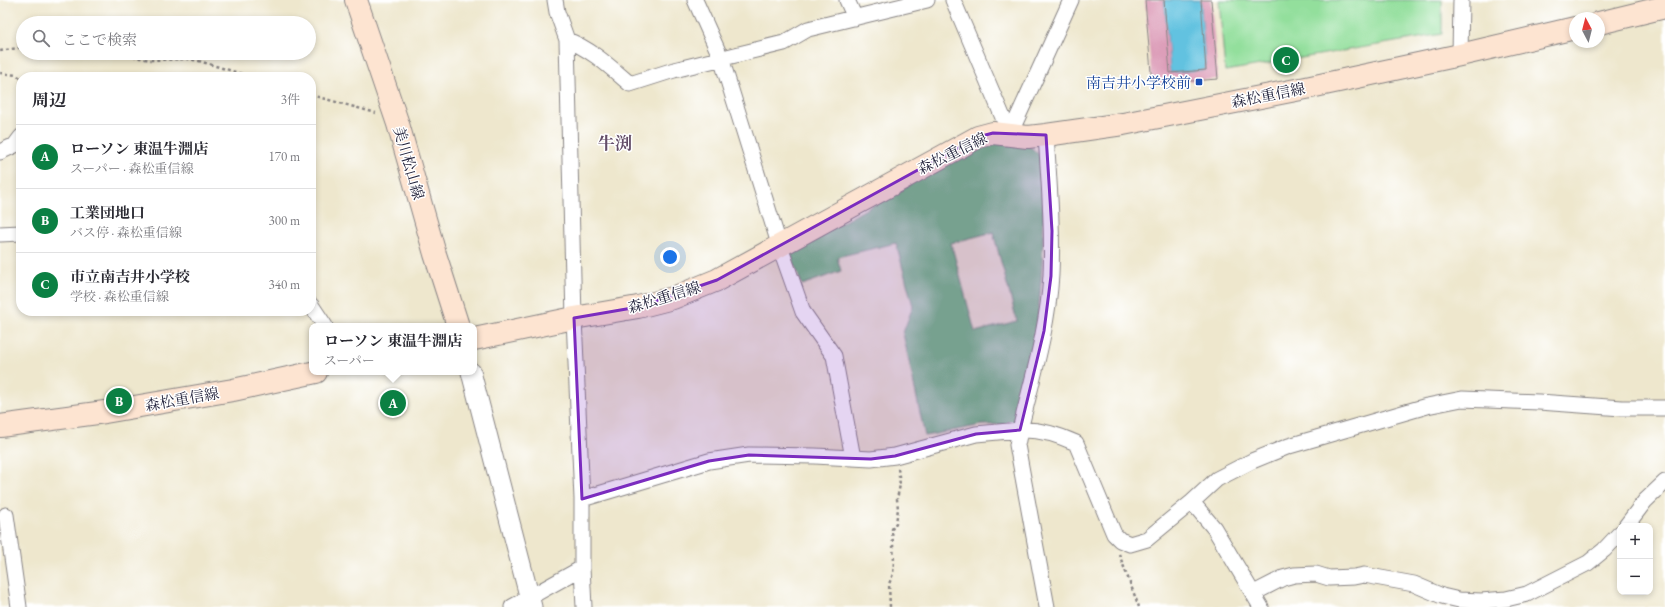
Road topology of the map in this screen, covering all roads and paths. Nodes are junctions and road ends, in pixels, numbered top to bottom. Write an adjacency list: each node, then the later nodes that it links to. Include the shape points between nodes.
1 (356, 0): 23 (main road, 美川松山線)
2 (555, 0): 13 (street)
3 (695, 0): 17 (street)
4 (848, 0): 10 (street)
5 (927, 0): 10 (street)
6 (953, 0): 24 (street)
7 (1071, 0): 24 (street)
8 (1461, 0): 16 (street)
9 (1665, 7): 11 (main road)
10 (855, 18): 17 (street, via 808,30 784,43)
11 (1605, 22)
12 (1569, 29): 16 (main road, 森松重信線)
13 (567, 40): 17 (street, via 579,44 600,58 630,84); 32 (street)
14 (16, 48): 15 (path)
15 (0, 51)
16 (1460, 55): 25 (main road, 森松重信線, via 1131,122)
17 (721, 58): 30 (street)
18 (193, 60): 19 (path)
19 (235, 72)
20 (0, 73): 21 (path)
21 (16, 75)
22 (316, 97): 23 (path)
23 (395, 116): 34 (main road, 美川松山線)
24 (1010, 134): 25 (main road, 森松重信線); 30 (main road, 森松重信線, via 993,133 978,137)
25 (1046, 135): 40 (street, via 1052,231 1051,276 1044,331)
26 (16, 144): 27 (street)
27 (0, 152)
28 (16, 233): 29 (street)
29 (0, 234)
30 (780, 247): 32 (main road, 森松重信線, via 717,280 673,298); 42 (street, via 803,312 834,356)
31 (316, 312): 33 (street)
32 (574, 318): 35 (main road, 森松重信線); 44 (street)
33 (323, 323)
34 (457, 323)
35 (477, 338)
36 (309, 374): 39 (main road, 森松重信線, via 233,390 105,412)
37 (472, 375): 52 (street)
38 (1665, 408): 45 (street, via 1462,399 1427,406 1289,446 1217,479)
39 (0, 426)
40 (1020, 430): 41 (street, via 976,434); 48 (street, via 1061,436 1076,443); 57 (street, via 1017,445)
41 (895, 456): 42 (street); 56 (path, via 900,484 896,522 892,528 894,561 889,584)
42 (853, 458): 44 (street, via 749,455 709,462)
43 (1665, 482): 47 (street)
44 (582, 499): 50 (street)
45 (1192, 502): 48 (street, via 1147,539 1130,544); 51 (street, via 1214,528)
46 (6, 514): 53 (street)
47 (1628, 523)
48 (1114, 534): 58 (path)
49 (1617, 536): 51 (street, via 1588,563 1527,594 1506,599 1459,600 1414,584 1364,575 1330,578 1316,574 1294,575)
50 (582, 568): 52 (street); 55 (street)
51 (1254, 593): 59 (street)
52 (530, 602): 54 (street)
53 (19, 607)
54 (512, 607)
55 (584, 607)
56 (890, 607)
57 (1047, 607)
58 (1138, 607)
59 (1261, 607)

